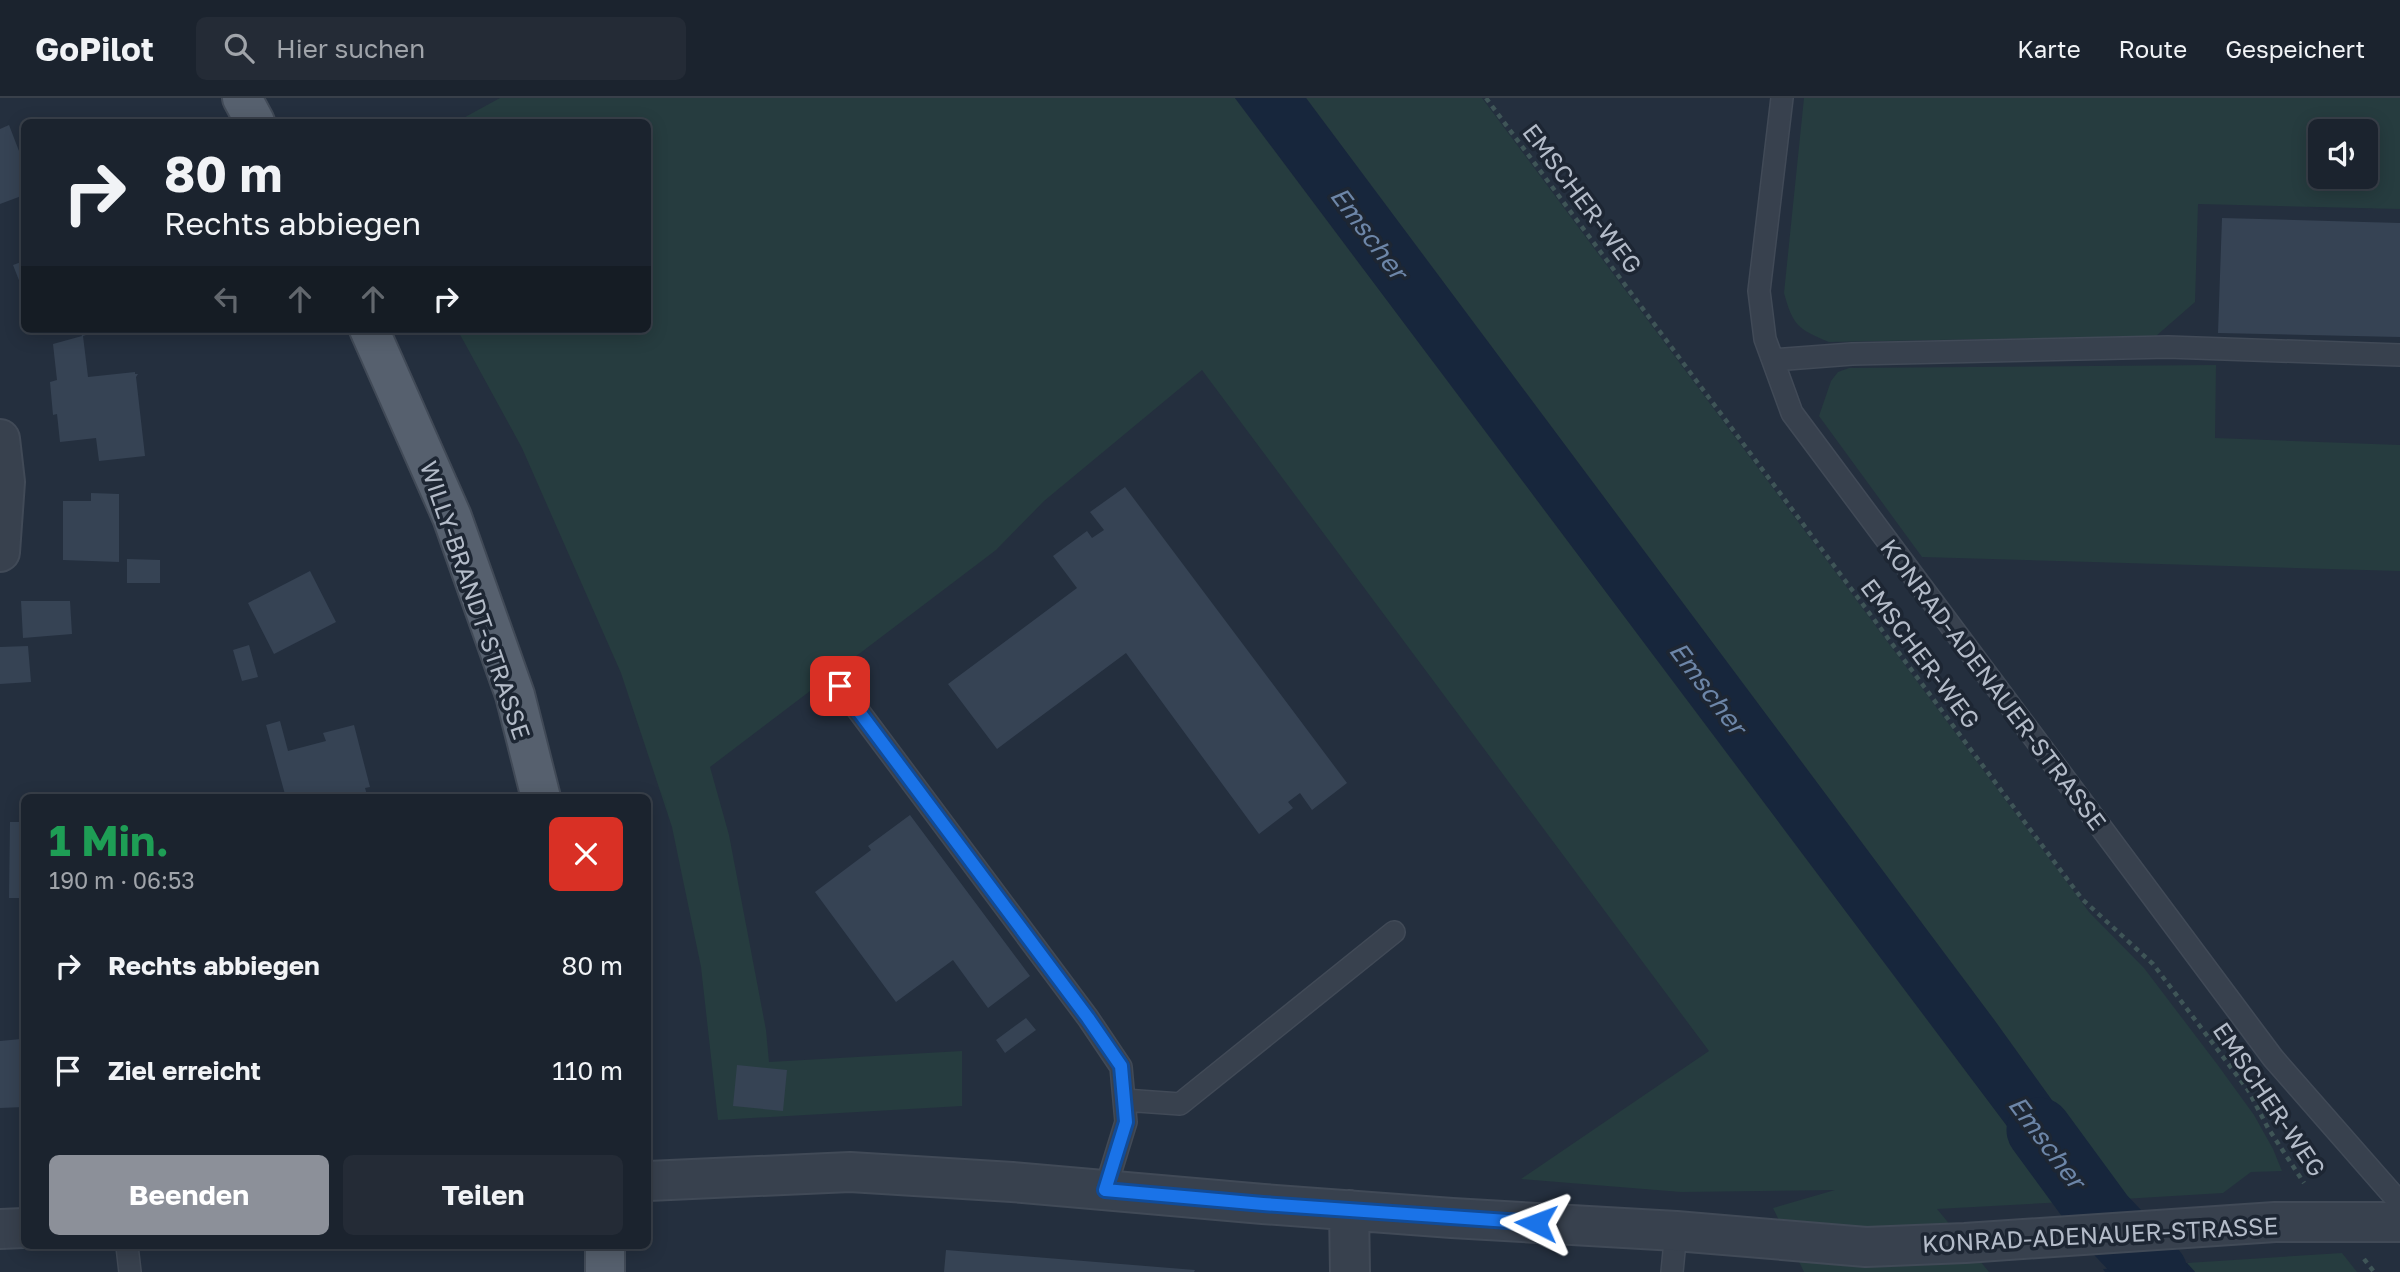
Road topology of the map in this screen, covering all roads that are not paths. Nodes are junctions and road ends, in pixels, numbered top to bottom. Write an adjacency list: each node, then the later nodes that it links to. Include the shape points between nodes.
1 (242, 98): 3 (main road)
2 (1783, 98): 6 (lane, KONRAD-ADENAUER-STRASSE, via 1759,290 1765,339)
3 (253, 119)
4 (371, 333): 10 (main road, WILLY-BRANDT-STRASSE, via 452,517 515,695)
5 (2400, 355): 6 (lane, via 2168,347)
6 (1773, 360): 15 (lane, KONRAD-ADENAUER-STRASSE, via 1792,413 1965,646 2273,1058)
7 (0, 439): 8 (street, via 5,482)
8 (1, 551)
9 (840, 686): 12 (lane, via 1121,1066)
10 (540, 794)
11 (1394, 932): 12 (lane, via 1180,1104)
12 (1124, 1100): 14 (lane, via 1126,1122)
13 (651, 1181): 14 (street, KONRAD-ADENAUER-STRASSE, via 850,1172)
14 (1105, 1190): 16 (street, KONRAD-ADENAUER-STRASSE)
15 (2400, 1203)
16 (1349, 1210): 20 (street, KONRAD-ADENAUER-STRASSE); 25 (street)
17 (2400, 1222): 20 (street, KONRAD-ADENAUER-STRASSE, via 2275,1222 1866,1247)
18 (21, 1228): 19 (street)
19 (0, 1229)
20 (1676, 1231): 26 (lane)
21 (127, 1249): 23 (lane)
22 (605, 1249): 24 (main road)
23 (130, 1272)
24 (605, 1272)
25 (1350, 1272)
26 (1672, 1272)

